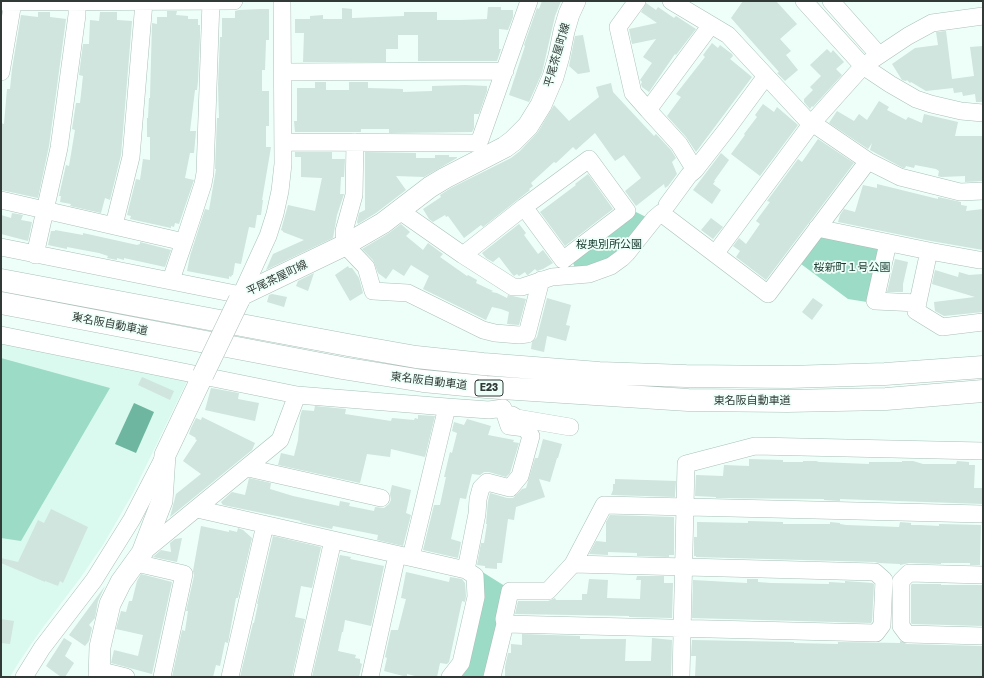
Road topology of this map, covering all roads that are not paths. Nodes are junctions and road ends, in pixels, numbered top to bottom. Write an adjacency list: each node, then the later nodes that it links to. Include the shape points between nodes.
1 (77, 1): 10 (street); 11 (street); 32 (street, via 59,148)
2 (234, 1): 12 (street)
3 (282, 1): 19 (street)
4 (529, 1): 17 (street)
5 (574, 1): 33 (main road, 平尾茶屋町線, via 553,77 539,110 524,131 505,147 430,187)
6 (637, 1): 21 (street, via 618,27 633,93)
7 (671, 1): 14 (street)
8 (804, 1): 16 (street)
9 (831, 1): 15 (street)
10 (7, 2): 18 (street)
11 (144, 2): 12 (street); 34 (street, via 131,157)
12 (211, 2): 36 (street, via 203,184)
13 (983, 16): 15 (street, via 932,23)
14 (711, 25): 20 (street, via 728,35); 21 (street)
15 (878, 54): 16 (street)
16 (863, 66): 22 (street, via 916,99 948,109); 23 (street)
17 (505, 71): 19 (street); 25 (street, via 480,140 475,143)
18 (1, 72)
19 (283, 72): 24 (street)
20 (766, 76): 23 (street, via 804,118); 27 (street)
21 (648, 110): 27 (street, via 679,144)
22 (983, 113)
23 (812, 123): 26 (street); 42 (street)
24 (283, 142): 25 (street); 48 (street, via 282,176 275,214)
25 (355, 142): 38 (street, via 354,195 344,231)
26 (868, 160): 28 (street, via 900,177 960,192); 35 (street)
27 (695, 170): 30 (street)
28 (983, 191)
29 (1, 200): 32 (street)
30 (667, 205)
31 (524, 207): 31 (street, via 589,159 627,211 563,260); 41 (street)
32 (45, 210): 34 (street); 43 (street)
33 (400, 210): 38 (main road, 平尾茶屋町線); 41 (street)
34 (114, 225): 36 (street)
35 (817, 228): 37 (street); 42 (street, via 768,294)
36 (184, 242): 46 (street)
37 (888, 242): 40 (street); 50 (street, via 875,301)
38 (345, 245): 47 (street, via 366,267 373,290 408,293 483,330 496,333 527,334); 48 (main road, 平尾茶屋町線)
39 (1, 247): 43 (street)
40 (929, 251): 44 (street); 50 (street)
41 (462, 254): 47 (street, via 513,287 522,287)
42 (715, 254): 47 (street, via 660,213 627,253 611,266 589,274)
43 (35, 255): 46 (street)
44 (983, 260)
45 (1, 280): 53 (highway, 東名阪自動車道 / E23, via 416,357 483,364 599,373 789,377)
46 (171, 280): 48 (street)
47 (541, 280)
48 (240, 298): 54 (main road, 平尾茶屋町線, bridge)
49 (1, 303): 55 (highway, 東名阪自動車道 / E23, via 342,368 478,387 696,400 787,401 886,399)
50 (918, 303): 51 (street, via 916,311 942,327)
51 (983, 322)
52 (1, 335): 54 (street)
53 (983, 367)
54 (203, 375): 56 (street); 61 (main road, 平尾茶屋町線)
55 (983, 391)
56 (297, 395): 57 (street); 62 (street, via 280,440)
57 (447, 407): 58 (street, via 489,410); 69 (street)
58 (503, 408): 59 (street, via 517,418); 73 (street, via 509,426 525,428 531,436 520,476 510,488 487,482 481,488)
59 (570, 427)
60 (983, 451): 64 (street, via 755,446 686,464)
61 (165, 455): 70 (main road, 平尾茶屋町線, via 162,501); 83 (street, via 132,519 94,580 42,648)
62 (248, 468): 63 (street); 65 (street)
63 (381, 498)
64 (685, 507): 66 (street); 71 (street, via 604,505); 72 (street)
65 (197, 509): 67 (street); 70 (street)
66 (983, 514)
67 (265, 525): 68 (street); 86 (street)
68 (333, 540): 69 (street); 87 (street)
69 (404, 556): 73 (street); 88 (street)
70 (139, 558): 82 (main road, 平尾茶屋町線, via 121,582 110,604 100,647); 85 (street, via 184,574)
71 (573, 564): 72 (street); 77 (street, via 548,591 510,591)
72 (684, 568): 75 (street, via 875,572); 80 (street)
73 (466, 570): 89 (street, via 475,576 476,597 462,663)
74 (983, 575): 76 (street, via 909,573)
75 (884, 580): 76 (street); 78 (street)
76 (901, 581): 79 (street)
77 (505, 624): 80 (street); 90 (street)
78 (882, 626): 79 (street); 80 (street, via 876,633)
79 (901, 626): 81 (street, via 907,634)
80 (683, 628): 91 (street)
81 (983, 636)
82 (99, 674): 84 (street)
83 (24, 677)
84 (126, 677)
85 (162, 677)
86 (230, 677)
87 (302, 677)
88 (370, 677)
89 (450, 677)
90 (492, 677)
91 (681, 677)

